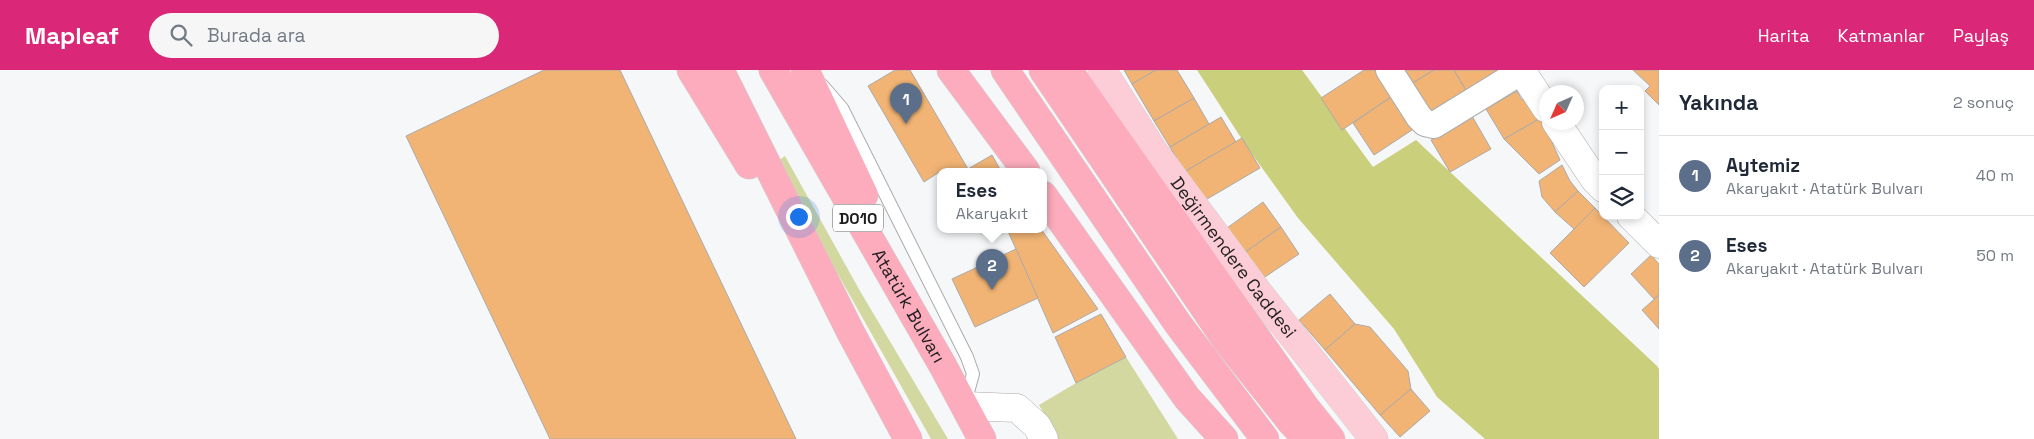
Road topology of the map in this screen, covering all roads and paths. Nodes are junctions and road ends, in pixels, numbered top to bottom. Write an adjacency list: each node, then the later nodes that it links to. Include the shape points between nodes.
1 (691, 70): 19 (highway)
2 (720, 70): 19 (highway)
3 (773, 70): 20 (highway, Atatürk Bulvarı / D010)
4 (951, 70): 14 (highway)
5 (1005, 70): 26 (highway, via 1178,324)
6 (1043, 70): 27 (highway, via 1226,340)
7 (1068, 70): 28 (highway)
8 (1102, 70): 29 (main road, Değirmendere Caddesi, via 1153,150 1258,292)
9 (1388, 70): 10 (street, via 1419,117 1434,125)
10 (1521, 70): 12 (street)
11 (805, 71): 20 (highway); 21 (lane, via 826,88 842,108 966,357 973,374)
12 (1539, 97)
13 (1561, 130): 15 (street)
14 (1024, 168)
15 (1599, 184)
16 (1047, 201): 25 (highway, via 1187,398)
17 (1636, 220): 18 (street)
18 (1659, 244)
19 (851, 333): 22 (highway)
20 (943, 366): 21 (highway, Atatürk Bulvarı / D010)
21 (965, 406): 23 (highway, Atatürk Bulvarı / D010); 24 (street, via 1016,408 1037,426)
22 (908, 439)
23 (982, 439)
24 (1044, 439)
25 (1224, 439)
26 (1265, 439)
27 (1307, 439)
28 (1331, 439)
29 (1374, 439)

